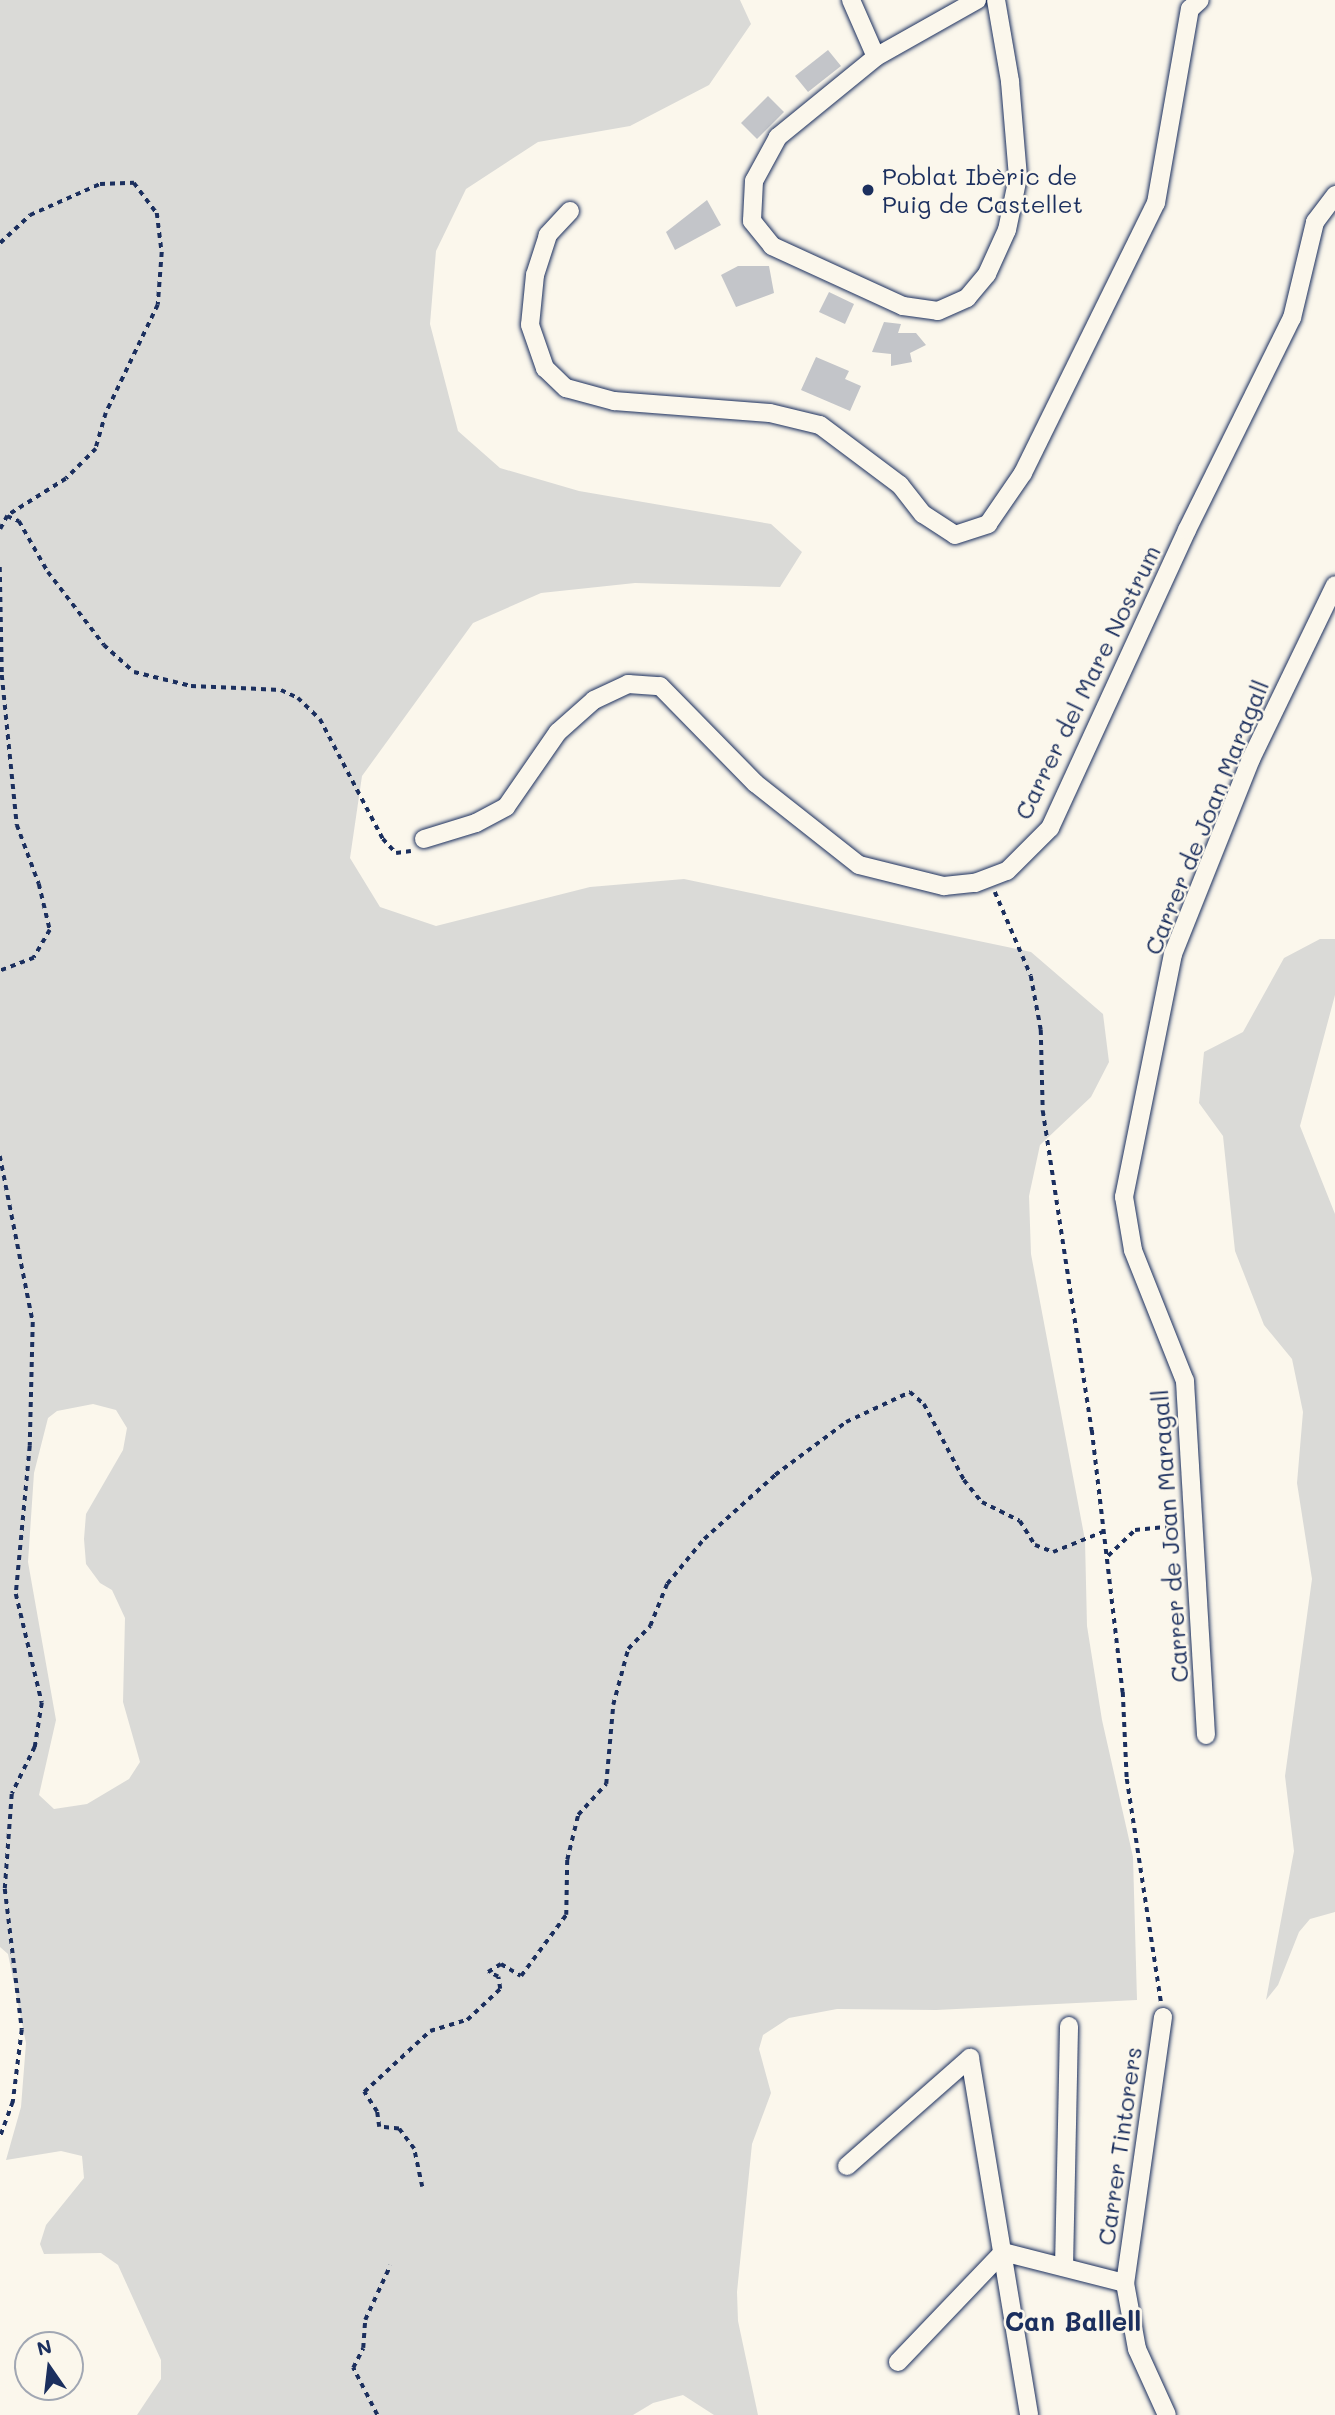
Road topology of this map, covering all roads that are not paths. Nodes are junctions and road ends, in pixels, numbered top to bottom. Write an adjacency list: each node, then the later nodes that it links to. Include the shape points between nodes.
1 (850, 0): 5 (street)
2 (976, 0): 5 (street)
3 (996, 0): 5 (street, via 1010,80 1017,177 1007,230 987,274 967,298 938,311 903,306 772,246 752,221 754,181 778,138)
4 (1200, 0): 7 (street, via 1190,9 1156,203 1023,473 988,524 955,535 923,514 882,470 820,425 770,413 614,401 566,388 545,368 530,325 535,275 548,235)
5 (876, 57)
6 (1335, 195): 9 (street, Carrer del Mare Nostrum, via 1315,222 1293,318 1187,530 1050,828 1007,871 944,886 859,865 755,783 660,686 639,684 628,684 594,700 558,732 506,807 476,823)
7 (570, 211)
8 (1335, 585): 10 (street, Carrer de Joan Maragall, via 1251,759 1173,954 1125,1197 1133,1250 1185,1381)
9 (424, 839)
10 (1206, 1735)
11 (1163, 2017): 16 (street, Carrer Tintorers)
12 (1069, 2026): 15 (street)
13 (847, 2166): 14 (street, via 970,2058)
14 (1003, 2252): 15 (street); 17 (street); 18 (street)
15 (1064, 2267): 16 (street)
16 (1125, 2283): 19 (street, Carrer Tintorers, via 1137,2349)
17 (898, 2362)
18 (1024, 2413)
19 (1167, 2415)

